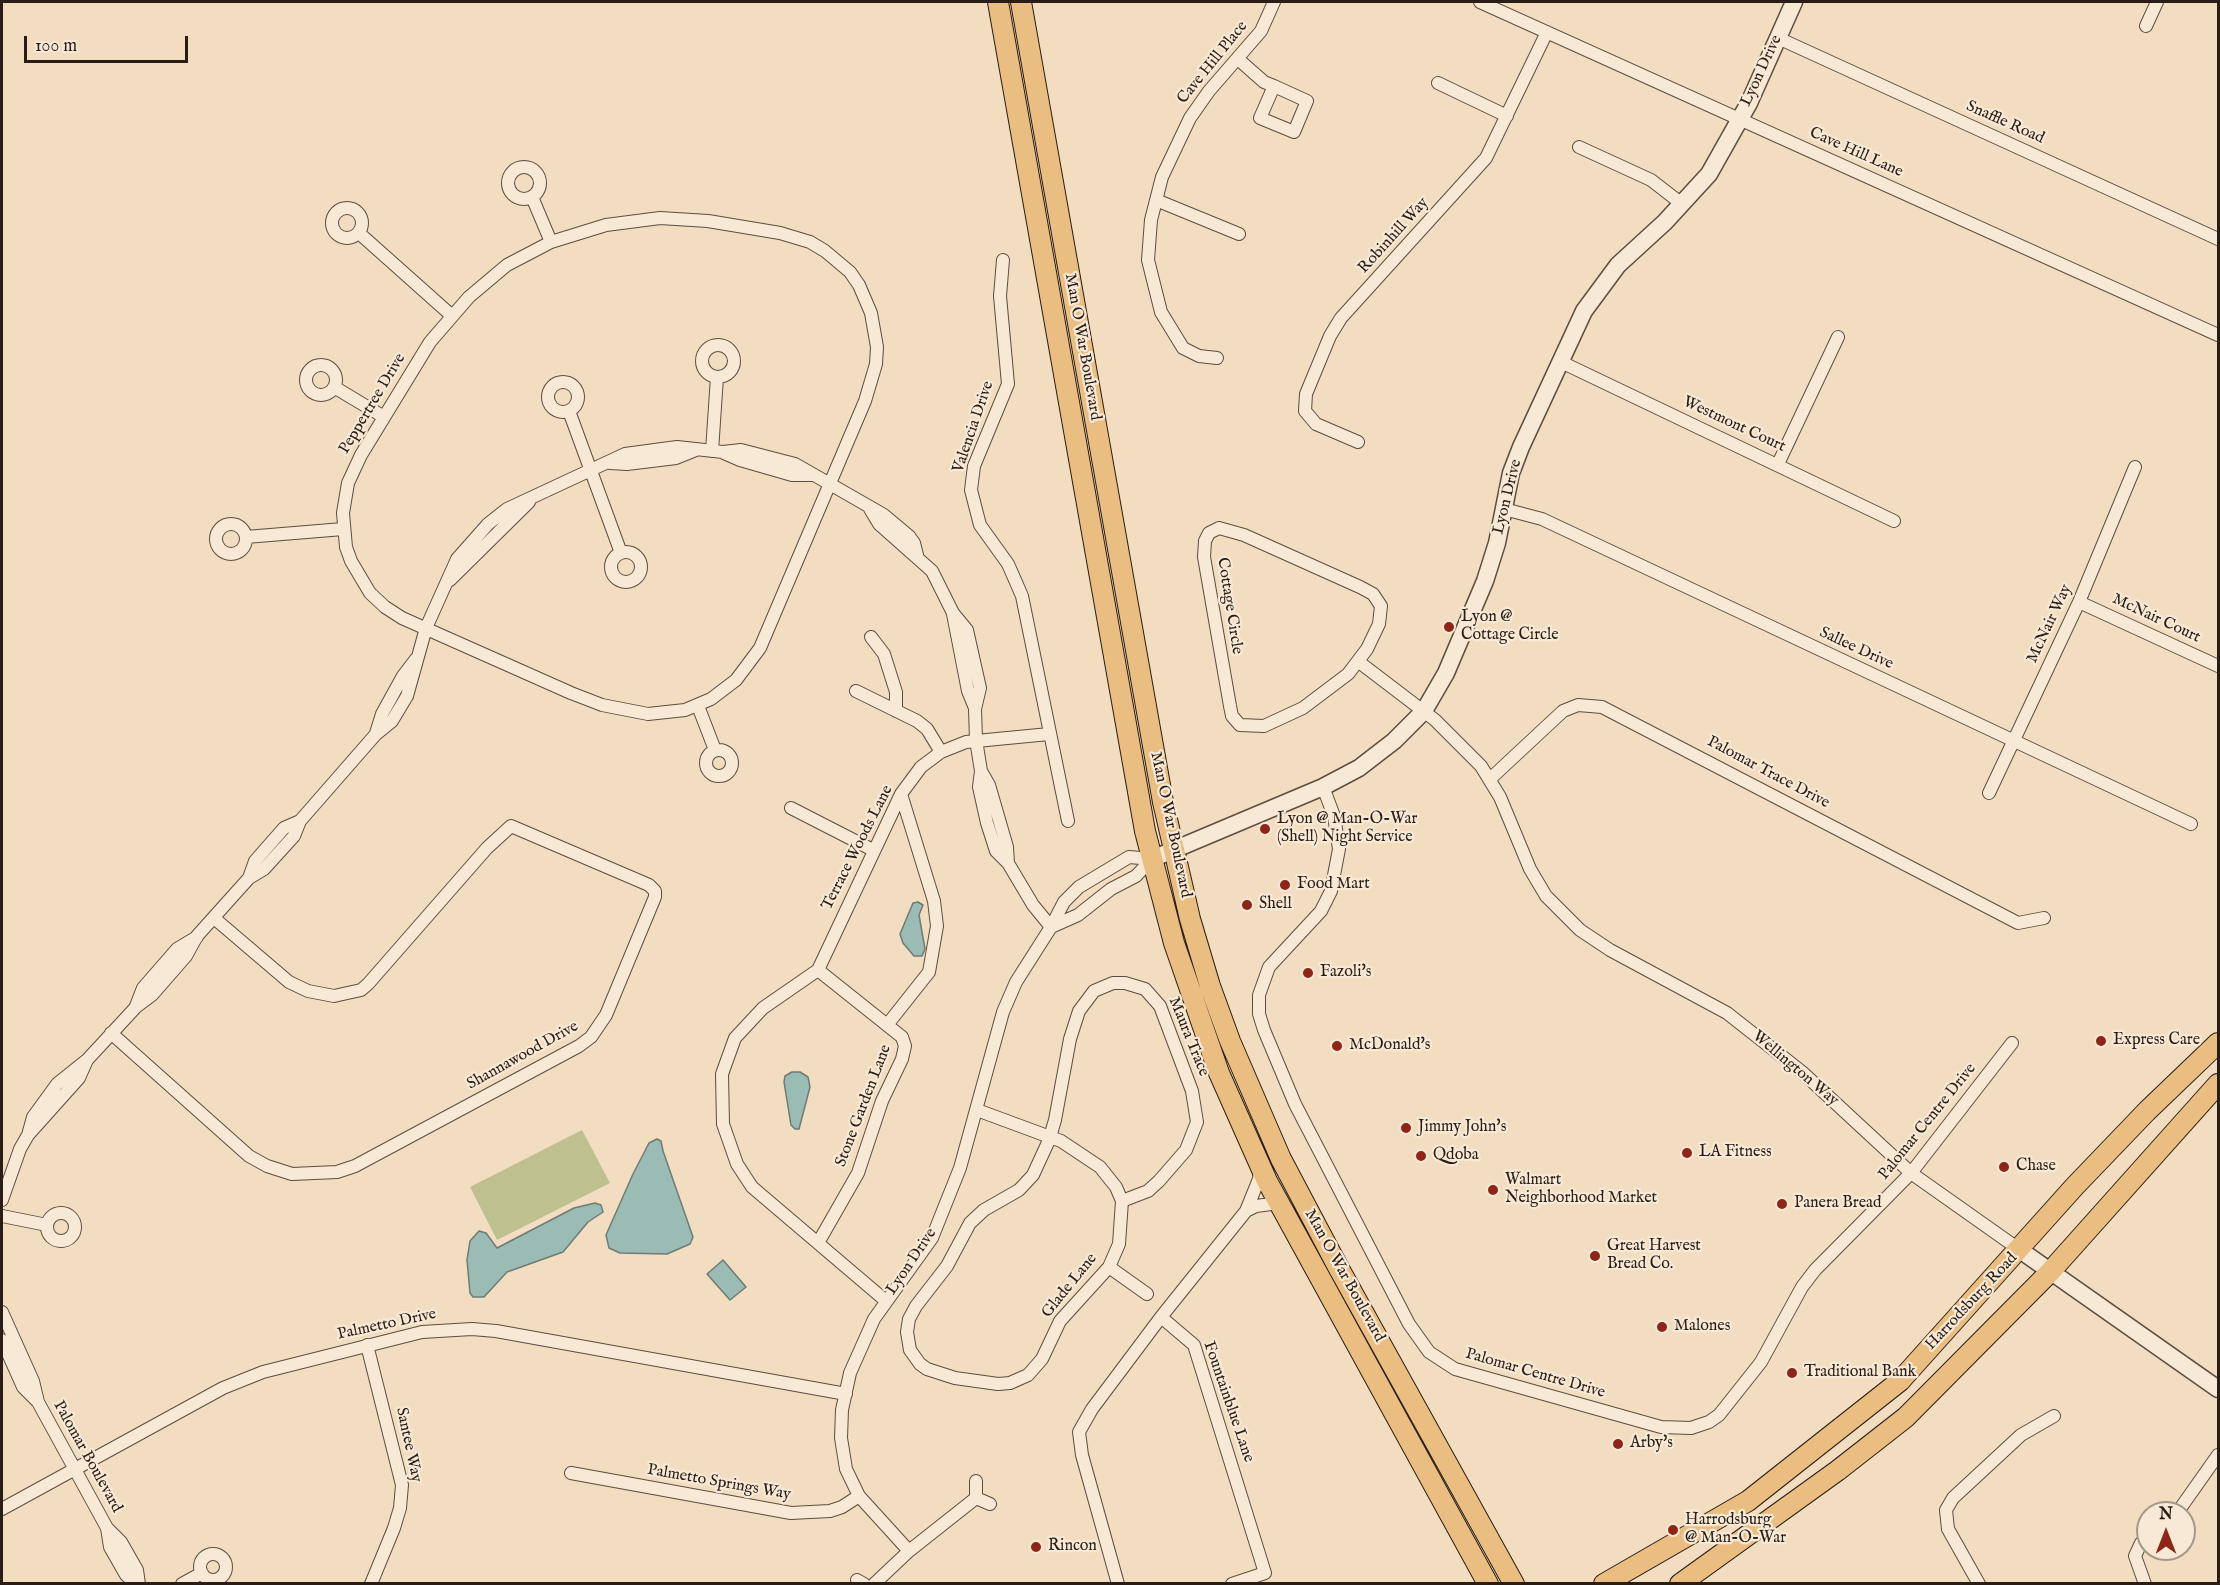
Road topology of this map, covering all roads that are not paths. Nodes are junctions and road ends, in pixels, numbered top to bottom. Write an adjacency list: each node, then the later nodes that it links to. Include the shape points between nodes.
1 (998, 2): 67 (main road, Man O War Boulevard)
2 (1021, 2): 66 (main road, Man O War Boulevard)
3 (1274, 2): 10 (street, Cave Hill Place, via 1261,31)
4 (1480, 2): 8 (street, Cave Hill Lane)
5 (1794, 2): 9 (street, Lyon Drive)
6 (2157, 2): 7 (street)
7 (2146, 26)
8 (1548, 32): 13 (street, Robinhill Way); 14 (street, Cave Hill Lane)
9 (1778, 38): 14 (street, Lyon Drive); 21 (street, Snaffle Road)
10 (1238, 59): 12 (street); 17 (street, Cave Hill Place, via 1190,118 1170,156)
11 (1438, 83): 13 (street)
12 (1274, 86)
13 (1507, 116): 33 (street, Robinhill Way, via 1486,158 1341,318 1330,336 1306,394 1305,411 1316,424)
14 (1740, 119): 18 (street, Lyon Drive, via 1709,174); 25 (street, Cave Hill Lane)
15 (1580, 147): 18 (street, via 1651,180)
16 (532, 197): 22 (street)
17 (1156, 200): 20 (street); 27 (street, Cave Hill Place, via 1148,260 1161,312 1183,348 1199,356)
18 (1682, 204): 28 (street, Lyon Drive, via 1618,265 1584,311)
19 (359, 233): 24 (street)
20 (1239, 234)
21 (2218, 239)
22 (551, 242): 24 (street, Peppertree Drive, via 507,265); 38 (street, Peppertree Drive, via 606,225 643,219 684,219 794,236 837,260 850,272 866,298 877,347 872,380)
23 (1003, 260): 53 (street, Valencia Drive, via 999,296 1008,384 974,466 971,490 980,525 1008,564 1022,596)
24 (451, 315): 32 (street, Peppertree Drive)
25 (2218, 335)
26 (1838, 337): 35 (street)
27 (1217, 358)
28 (1558, 361): 35 (street, Westmont Court); 39 (street, Lyon Drive, via 1511,473)
29 (717, 377): 34 (street)
30 (334, 387): 32 (street)
31 (568, 411): 37 (street)
32 (384, 417): 41 (street, Peppertree Drive, via 353,470 345,498)
33 (1358, 442)
34 (718, 452): 37 (street, via 696,450 676,458 609,463); 38 (street, via 792,475 812,475)
35 (1778, 464): 40 (street, Westmont Court)
36 (2135, 467): 44 (street, McNair Way)
37 (592, 469): 43 (street); 45 (street, via 531,500 449,581)
38 (829, 484): 50 (street, Peppertree Drive, via 760,648 736,680); 54 (street, via 870,508 879,524 906,550 917,555 932,571 953,613 967,630 980,688 975,709)
39 (1504, 509): 52 (street, Lyon Drive, via 1476,602 1446,673); 55 (street, Sallee Drive, via 1542,519)
40 (1894, 521)
41 (343, 529): 42 (street); 45 (street, Peppertree Drive, via 351,561 370,593 402,618)
42 (246, 537)
43 (621, 553)
44 (2079, 602): 48 (street, McNair Court); 55 (street, McNair Way)
45 (426, 628): 50 (street, Peppertree Drive, via 602,705 648,714); 68 (street, via 416,659 382,714 376,734 300,821 284,828 255,861 249,878)
46 (871, 637): 51 (street, via 884,654 896,692)
47 (1359, 662): 47 (street, Cottage Circle, via 1380,618 1381,606 1373,594 1230,529 1219,528 1209,533 1204,557 1232,716 1240,725 1264,726 1303,708 1335,686); 52 (street)
48 (2218, 666)
49 (856, 691): 51 (street)
50 (698, 706): 56 (street)
51 (896, 711): 57 (street, via 927,729)
52 (1424, 711): 58 (street, Wellington Way, via 1455,737); 59 (street, Lyon Drive, via 1377,755)
53 (1049, 734): 54 (street); 63 (street, Valencia Drive)
54 (976, 740): 57 (street, Terrace Woods Lane); 70 (street, via 981,771 989,785 1007,847 1008,863)
55 (2013, 742): 60 (street, McNair Way); 64 (street, Sallee Drive)
56 (715, 750)
57 (941, 752): 61 (street, Terrace Woods Lane, via 921,767)
58 (1490, 779): 69 (street, Palomar Trace Drive, via 1563,711 1578,705 1602,706 2018,923); 80 (street, Wellington Way, via 1530,870 1546,896 1580,930 1726,1013 1802,1071)
59 (1323, 787): 66 (street, Lyon Drive); 80 (street, Palomar Centre Drive, via 1334,816 1339,849 1331,891 1321,911 1269,967 1259,994 1259,1014 1294,1104 1363,1240 1421,1344 1446,1365 1661,1427 1701,1426 1719,1415 1761,1362 1815,1270)
60 (1989, 793)
61 (901, 794): 65 (street, Terrace Woods Lane); 72 (street, via 938,926 929,972)
62 (790, 808): 65 (street)
63 (1068, 821)
64 (2192, 824)
65 (873, 850): 71 (street, Terrace Woods Lane)
66 (1174, 850): 67 (street, Lyon Drive); 120 (main road, Man O War Boulevard, via 1210,986 1264,1123 1337,1265)
67 (1152, 859): 70 (street, Lyon Drive, via 1136,876 1111,889 1078,915); 70 (street, Lyon Drive, via 1129,857 1079,887 1064,902); 79 (main road, Man O War Boulevard, via 1200,1022)
68 (214, 918): 73 (street, via 152,995); 73 (street, Shannawood Drive, via 288,982 308,992 334,996 361,990 368,984 487,848 511,826 649,885 656,897 606,1015 591,1036 559,1057 337,1172 292,1174 249,1156)
69 (2044, 918)
70 (1051, 927): 77 (street, Lyon Drive, via 1016,982 1003,1012)
71 (818, 970): 72 (street, Stone Garden Lane); 87 (street, via 743,1026 724,1062 721,1100 723,1124 745,1178)
72 (887, 1025): 87 (street, Stone Garden Lane, via 902,1037 905,1052 882,1101 858,1173)
73 (111, 1034): 81 (street, via 87,1060 79,1078 28,1135)
74 (2012, 1043): 80 (street, Palomar Centre Drive)
75 (2218, 1043): 88 (main road, Harrodsburg Road, via 2075,1186)
76 (2218, 1084): 90 (main road, Harrodsburg Road)
77 (977, 1110): 78 (street); 92 (street, Lyon Drive, via 960,1168 932,1238)
78 (1050, 1137): 82 (street, via 1100,1167); 82 (street, Maura Trace, via 1078,1011 1094,991 1113,983 1135,984 1145,989 1160,1006 1169,1029 1192,1090 1197,1122 1186,1150 1159,1181 1148,1191); 89 (street, Glade Lane, via 1028,1182 977,1215 916,1306 907,1326 912,1354 927,1369 955,1378 998,1384 1020,1379 1037,1366 1060,1321)
79 (1260, 1166): 83 (main road, Man O War Boulevard); 84 (street)
80 (1911, 1173): 88 (street, Wellington Way)
81 (2, 1200)
82 (1122, 1202): 89 (street, Glade Lane, via 1119,1244)
83 (1279, 1203): 84 (street); 119 (main road, Man O War Boulevard)
84 (1246, 1211): 94 (street)
85 (2, 1216): 86 (street)
86 (47, 1225)
87 (818, 1243): 92 (street)
88 (2020, 1250): 90 (street, Wellington Way); 121 (main road, Harrodsburg Road, via 1900,1380 1801,1460 1748,1500)
89 (1108, 1267): 91 (street)
90 (2049, 1272): 97 (street, Wellington Way); 122 (main road, Harrodsburg Road, via 1906,1417)
91 (1147, 1294)
92 (886, 1301): 98 (street, Lyon Drive, via 862,1344)
93 (2, 1312): 99 (street, Palomar Boulevard, via 33,1381)
94 (1161, 1317): 117 (street, via 1079,1432); 118 (street, Fountainblue Lane, via 1194,1345 1265,1573)
95 (2, 1340): 99 (street, Palomar Boulevard, via 22,1387)
96 (367, 1345): 98 (street, Palmetto Drive, via 422,1332 472,1329); 102 (street, Palmetto Drive, via 263,1372 223,1388); 115 (street, Santee Way, via 402,1485 400,1509)
97 (2218, 1389)
98 (846, 1394): 105 (street, Lyon Drive, via 841,1438 846,1469)
99 (38, 1402): 102 (street, Palomar Boulevard)
100 (2054, 1416): 123 (street, via 2021,1435 1953,1498 1946,1510 1948,1529)
101 (2218, 1455): 107 (street)
102 (74, 1469): 109 (street, Palmetto Drive); 113 (street, Palomar Boulevard, via 107,1528 132,1560)
103 (571, 1473): 105 (street, Palmetto Springs Way, via 791,1513 830,1511)
104 (976, 1481): 106 (street)
105 (859, 1496): 110 (street, Lyon Drive)
106 (976, 1498): 108 (street); 110 (street)
107 (2185, 1501)
108 (990, 1504)
109 (2, 1509)
110 (909, 1551): 116 (street)
111 (2136, 1561): 124 (street)
112 (202, 1573): 114 (street)
113 (137, 1584)
114 (182, 1584)
115 (371, 1584)
116 (874, 1584)
117 (1118, 1584)
118 (1232, 1584)
119 (1488, 1584)
120 (1514, 1584)
121 (1604, 1584)
122 (1680, 1584)
123 (1979, 1584)
124 (2145, 1584)

